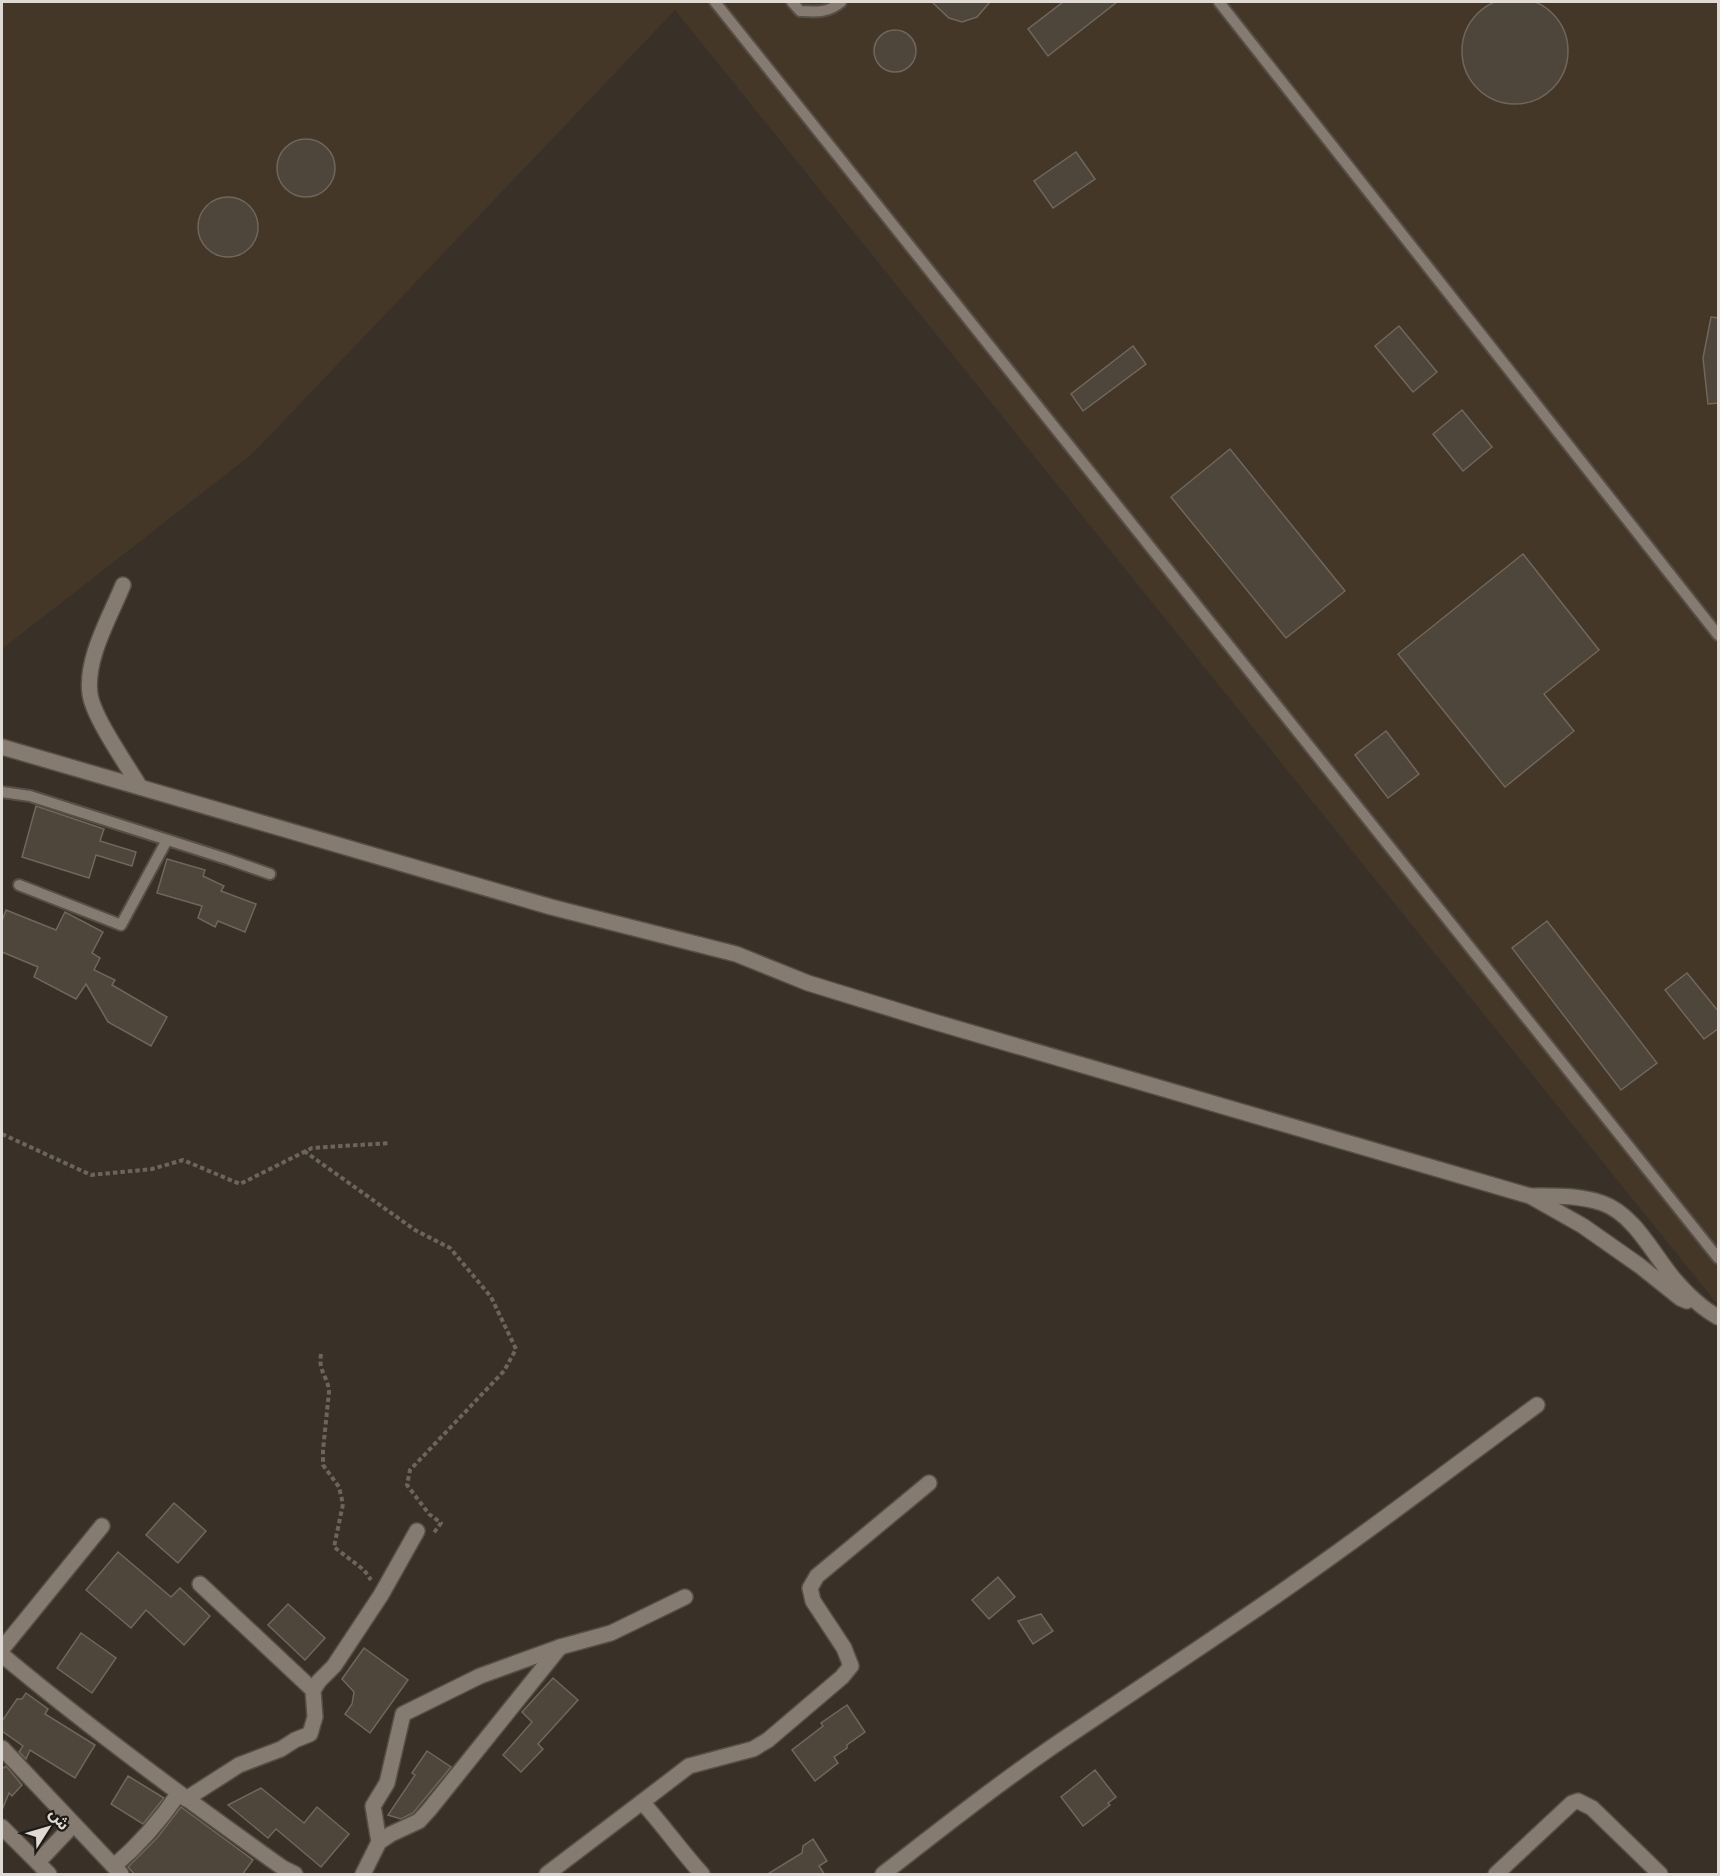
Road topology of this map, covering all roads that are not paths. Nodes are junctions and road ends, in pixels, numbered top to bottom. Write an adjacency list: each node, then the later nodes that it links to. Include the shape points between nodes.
1 (716, 2): 14 (lane)
2 (792, 2): 3 (lane, via 800,11 821,12)
3 (841, 2)
4 (1219, 2): 6 (lane)
5 (123, 585): 8 (street, via 93,656 90,695 96,713)
6 (1719, 635)
7 (2, 747): 8 (street)
8 (140, 787): 13 (street, via 551,908 736,954 808,983 873,1003)
9 (2, 792): 10 (lane, via 30,796)
10 (167, 840): 11 (lane); 12 (lane, via 121,925)
11 (270, 874)
12 (20, 885)
13 (1530, 1196): 15 (street, via 1582,1226 1680,1298); 15 (street, via 1574,1196 1605,1204 1629,1221)
14 (1719, 1258)
15 (1701, 1308): 16 (street)
16 (1719, 1317)
17 (1537, 1405): 40 (street, via 1263,1605 1042,1754)
18 (929, 1483): 29 (street, via 817,1576 810,1588 813,1601 844,1648 851,1666 842,1677 768,1740 753,1749 689,1766)
19 (102, 1526): 24 (street)
20 (417, 1531): 26 (street, via 381,1595 334,1666)
21 (200, 1584): 26 (street)
22 (685, 1597): 23 (street, via 611,1633)
23 (560, 1647): 32 (street, via 419,1821); 32 (street, via 480,1676 403,1714 387,1783 374,1806)
24 (2, 1649)
25 (2, 1655): 28 (street)
26 (313, 1690): 28 (street, via 315,1717 310,1734)
27 (2, 1748): 30 (street)
28 (183, 1796): 34 (street); 36 (street)
29 (642, 1802): 38 (street); 39 (street)
30 (73, 1825): 33 (street); 34 (street)
31 (2, 1827): 33 (street)
32 (379, 1842): 37 (street)
33 (38, 1862): 35 (street)
34 (117, 1870)
35 (49, 1875)
36 (296, 1875)
37 (363, 1875)
38 (547, 1875)
39 (702, 1875)
40 (883, 1875)
41 (1496, 1875): 42 (street, via 1572,1803 1578,1802 1592,1808)
42 (1660, 1875)

